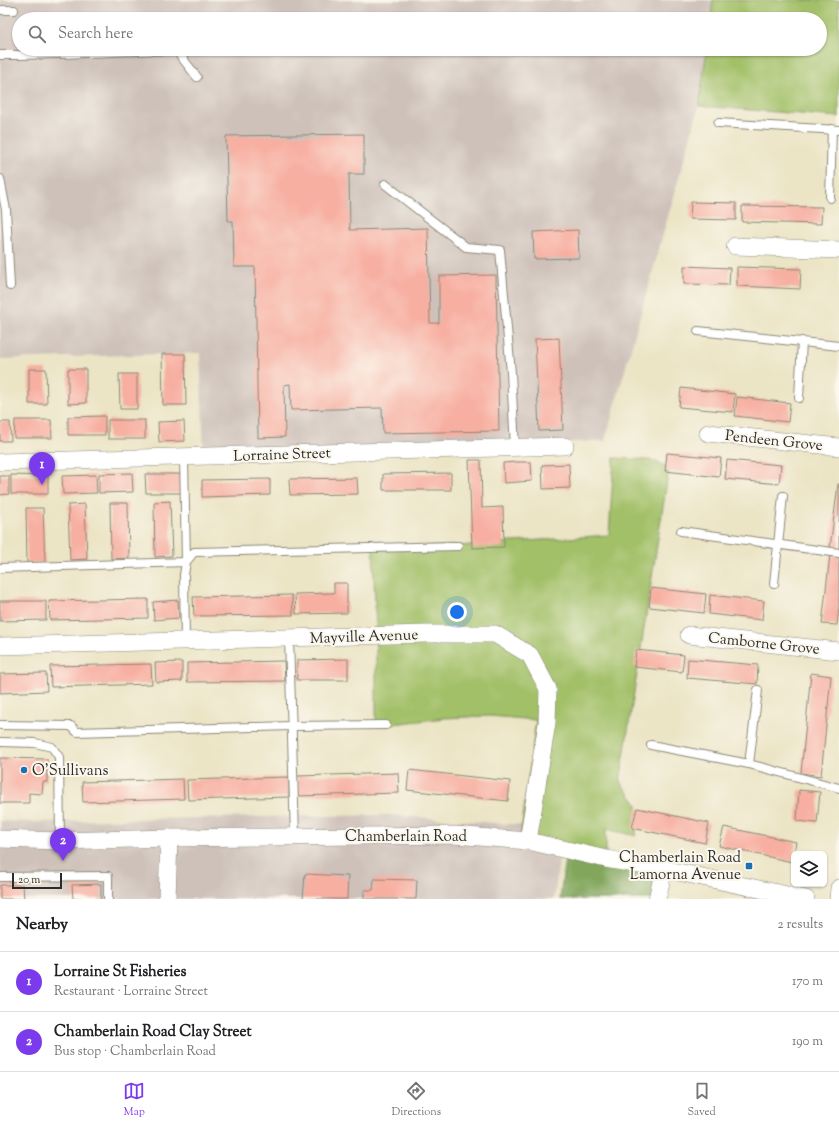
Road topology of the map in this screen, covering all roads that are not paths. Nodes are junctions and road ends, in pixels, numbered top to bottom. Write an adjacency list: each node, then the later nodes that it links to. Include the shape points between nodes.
1 (0, 10): 2 (lane)
2 (14, 10)
3 (0, 55): 4 (lane)
4 (12, 55)
5 (181, 56): 6 (lane)
6 (197, 77)
7 (718, 123): 8 (lane)
8 (836, 130): 11 (lane)
9 (0, 179): 14 (lane, via 6,210)
10 (385, 184): 22 (lane, via 466,247 500,250)
11 (830, 198)
12 (736, 246): 13 (street)
13 (839, 250)
14 (10, 286)
15 (698, 331): 16 (lane)
16 (802, 341): 17 (lane); 18 (lane)
17 (839, 346)
18 (799, 398)
19 (708, 433): 21 (street, Pendeen Grove)
20 (565, 446): 22 (street, Lorraine Street)
21 (839, 447)
22 (515, 448): 23 (street, Lorraine Street)
23 (184, 457): 24 (street, Lorraine Street); 30 (lane)
24 (0, 462)
25 (783, 496): 27 (lane)
26 (681, 531): 27 (lane)
27 (778, 545): 29 (lane); 32 (lane)
28 (458, 546): 30 (lane, via 194,552)
29 (839, 553)
30 (186, 562): 31 (lane); 35 (lane)
31 (0, 568)
32 (774, 584)
33 (689, 635): 37 (street, Camborne Grove)
34 (289, 638): 35 (street, Mayville Avenue); 41 (lane); 50 (street, Mayville Avenue, via 495,634 530,655 548,689 547,723)
35 (185, 641): 36 (street, Mayville Avenue)
36 (0, 646)
37 (839, 651)
38 (758, 690): 44 (lane)
39 (0, 725): 41 (lane, via 71,726 77,732)
40 (386, 725): 41 (lane)
41 (291, 726): 46 (lane)
42 (0, 742): 49 (lane, via 35,742 52,747 58,756)
43 (651, 745): 44 (lane)
44 (750, 764): 45 (lane)
45 (839, 788)
46 (295, 836): 47 (street, Chamberlain Road); 50 (street, Chamberlain Road, via 455,835)
47 (169, 838): 49 (street, Chamberlain Road); 55 (street)
48 (0, 839): 49 (street, Chamberlain Road)
49 (60, 841)
50 (528, 841): 51 (street, Chamberlain Road)
51 (664, 869): 56 (street); 57 (street, Chamberlain Road)
52 (0, 877): 54 (lane, via 108,876)
53 (839, 888): 58 (street)
54 (108, 899)
55 (167, 899)
56 (657, 899)
57 (806, 899)
58 (838, 899)

